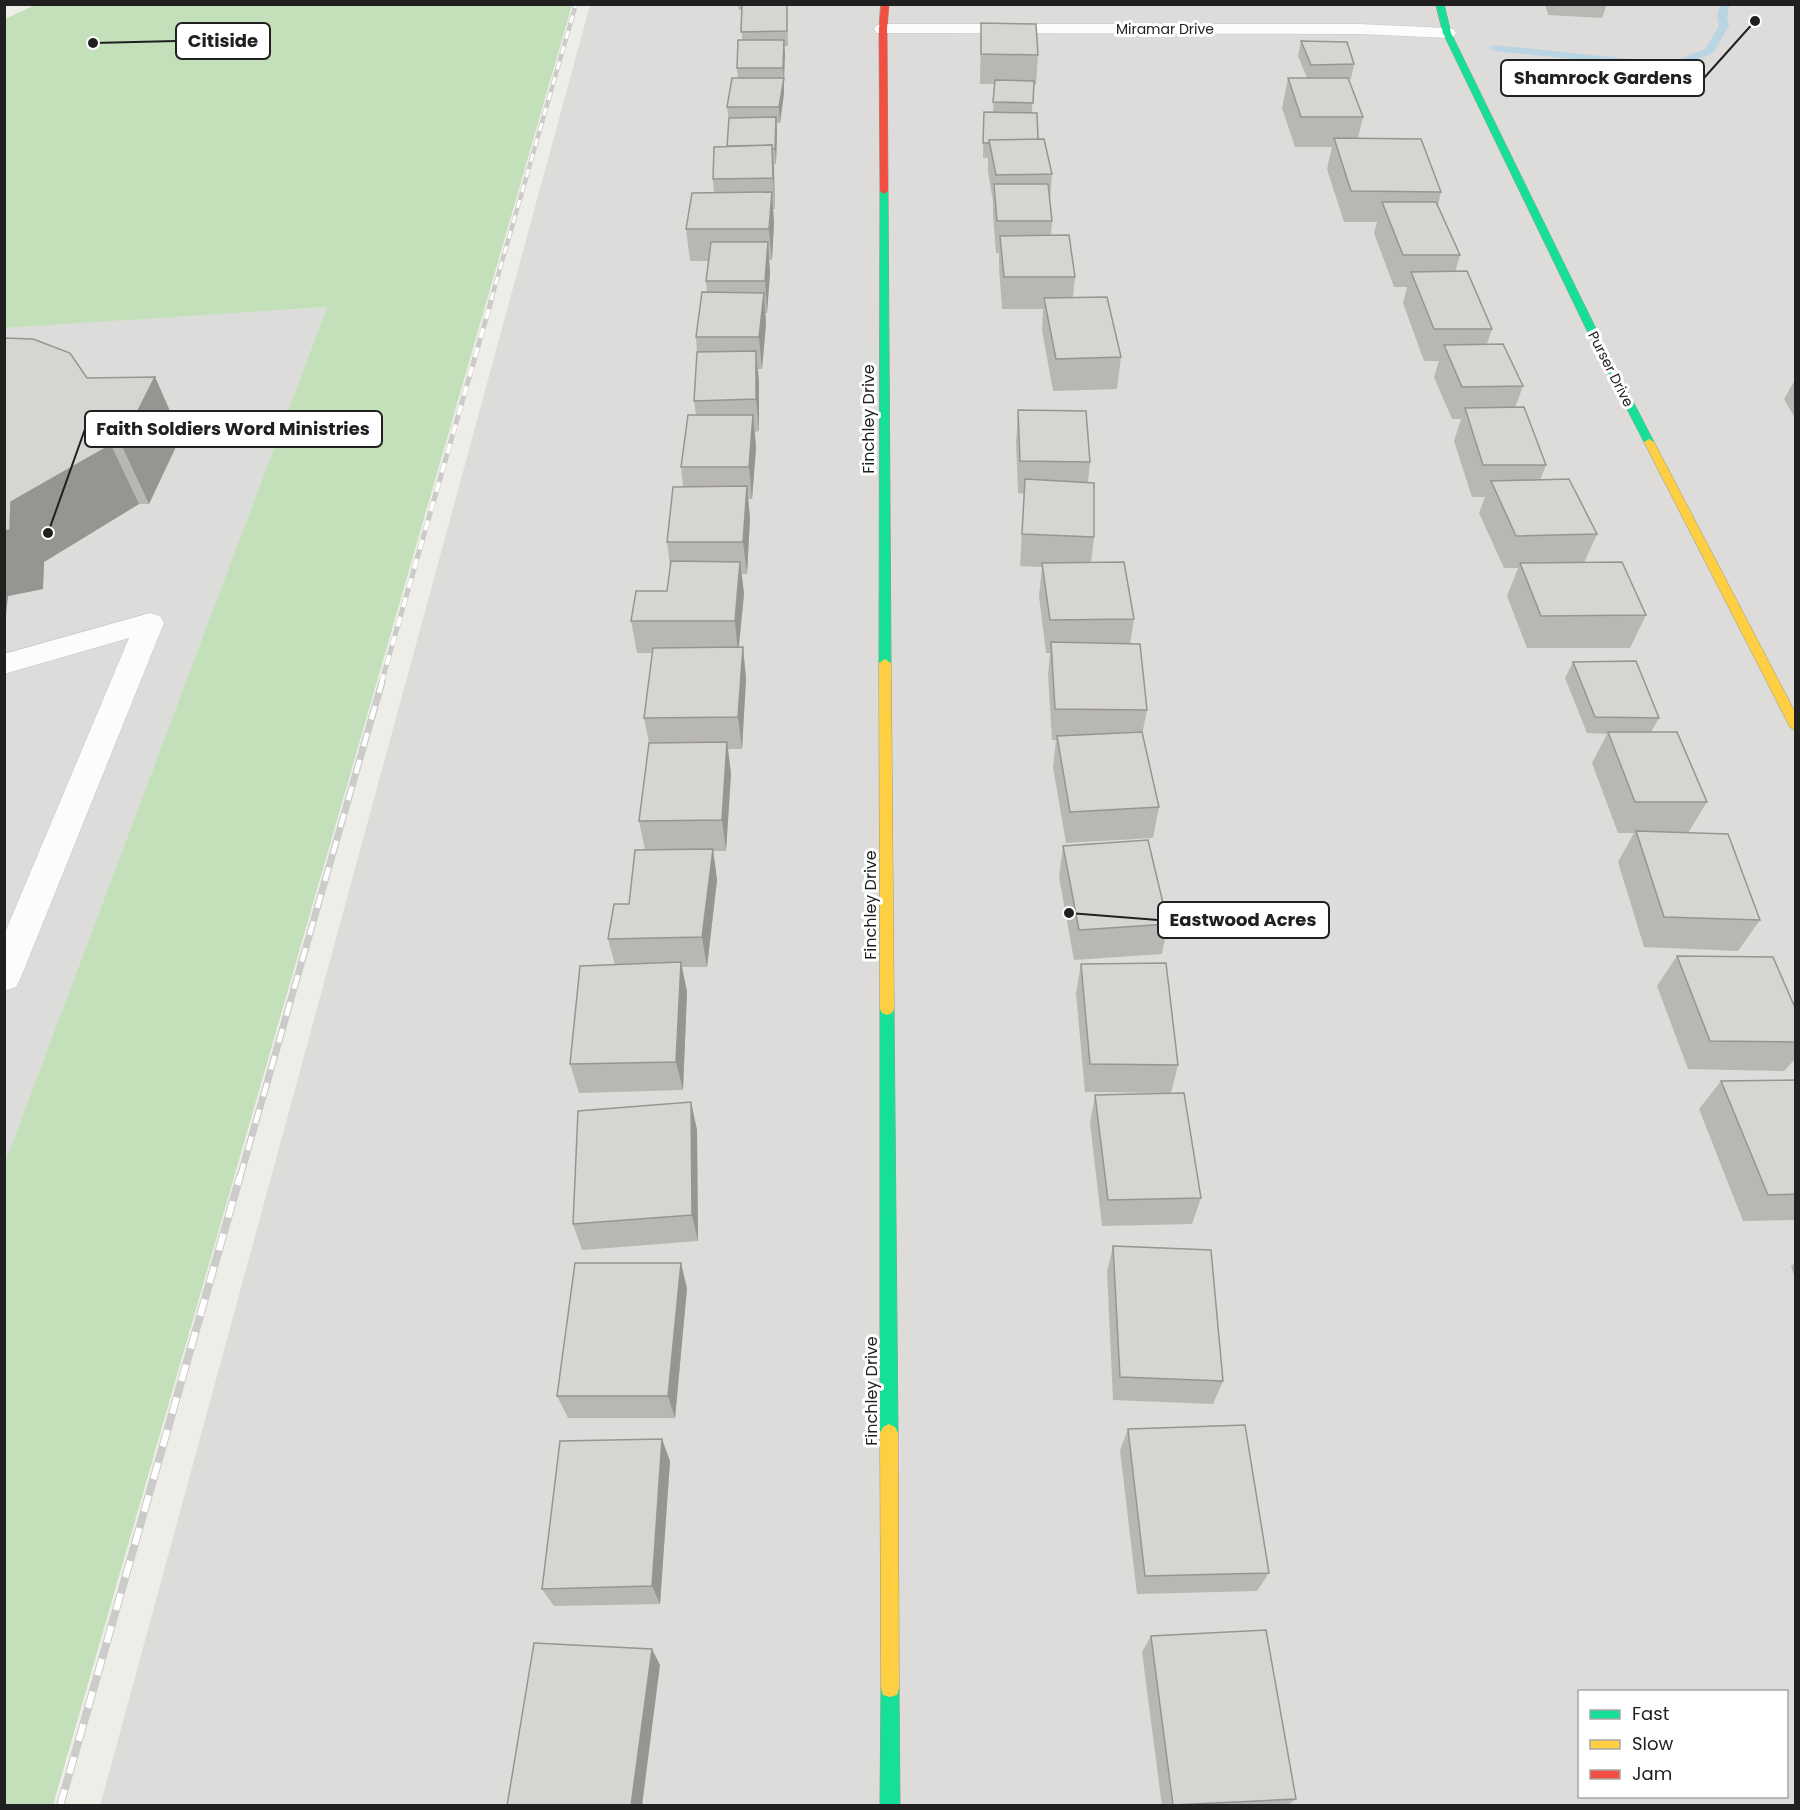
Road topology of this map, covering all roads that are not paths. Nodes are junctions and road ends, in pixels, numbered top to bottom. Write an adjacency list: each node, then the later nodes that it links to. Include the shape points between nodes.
1 (885, 4): 3 (street, Finchley Drive)
2 (1440, 4): 4 (street, Purser Drive)
3 (883, 29): 4 (street, Miramar Drive, via 1360,29); 8 (street, Finchley Drive)
4 (1447, 33): 6 (street, Purser Drive, via 1600,347)
5 (4, 663): 7 (street, via 150,623)
6 (1796, 727)
7 (4, 977)
8 (890, 1806)

